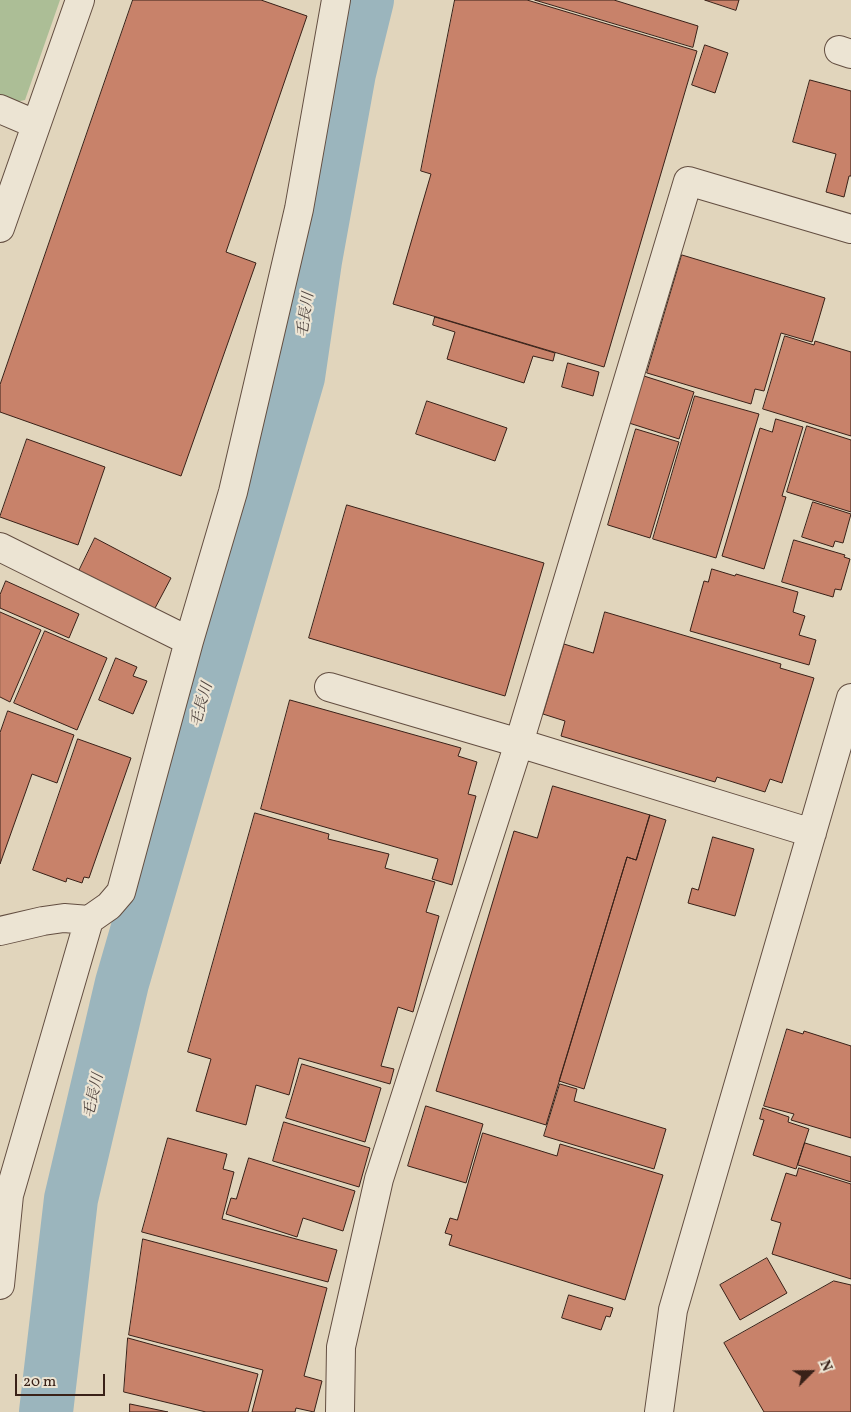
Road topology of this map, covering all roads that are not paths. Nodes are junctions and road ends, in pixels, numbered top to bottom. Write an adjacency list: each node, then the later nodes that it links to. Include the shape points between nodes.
1 (80, 0): 4 (street)
2 (336, 0): 8 (street, via 296,218 233,492)
3 (0, 109): 4 (street)
4 (35, 124): 5 (street)
5 (0, 228)
6 (851, 229): 11 (street, via 688,181)
7 (0, 547): 8 (street)
8 (189, 641): 13 (street, via 120,892 109,906)
9 (328, 687): 11 (street)
10 (851, 698): 12 (street)
11 (519, 743): 12 (street); 16 (street, via 379,1179 341,1347)
12 (812, 833): 17 (street, via 672,1310)
13 (89, 920): 14 (street, via 64,918); 15 (street, via 9,1195)
14 (0, 931)
15 (0, 1285)
16 (340, 1412)
17 (659, 1412)

